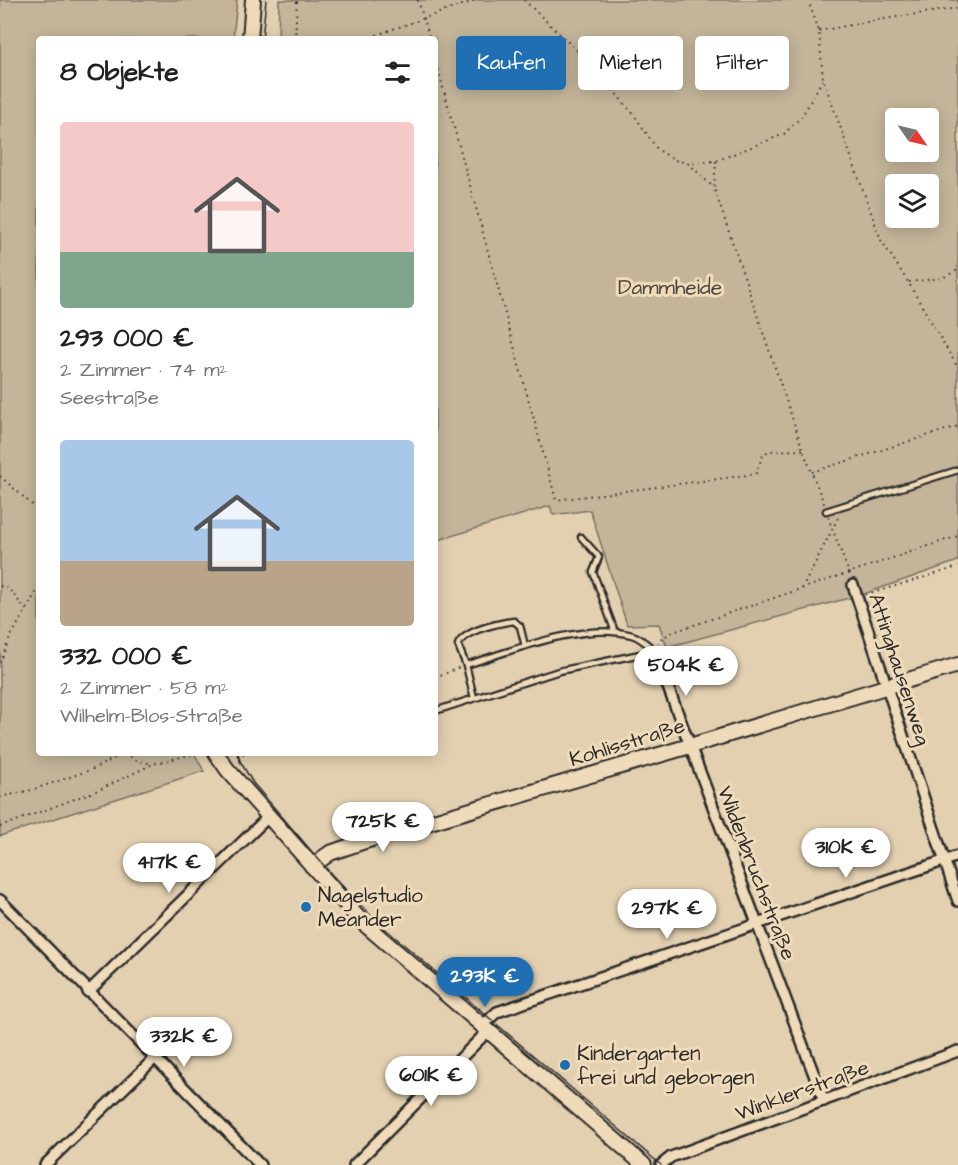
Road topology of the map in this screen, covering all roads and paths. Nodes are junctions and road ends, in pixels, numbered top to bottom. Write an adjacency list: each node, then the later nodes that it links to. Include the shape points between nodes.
1 (253, 0): 10 (street)
2 (297, 0): 11 (path)
3 (418, 0): 8 (path)
4 (476, 0): 8 (path)
5 (808, 0): 9 (path)
6 (525, 1): 17 (path, via 591,64 657,149 674,160)
7 (958, 8): 9 (path)
8 (424, 17): 12 (path); 13 (path)
9 (819, 32): 15 (path)
10 (250, 36)
11 (294, 36)
12 (373, 36)
13 (429, 36)
14 (438, 69): 25 (path, via 556,500 756,474 768,451)
15 (823, 79): 16 (path, via 802,116 784,134); 20 (path, via 881,240)
16 (716, 161): 17 (path); 18 (path)
17 (688, 163): 18 (path)
18 (714, 188): 25 (path)
19 (958, 270): 20 (path, via 942,278)
20 (908, 282): 22 (path)
21 (958, 359): 22 (path)
22 (956, 364): 23 (path)
23 (958, 368)
24 (958, 426): 27 (path)
25 (803, 450): 27 (path)
26 (958, 470): 29 (lane)
27 (812, 472): 31 (path)
28 (0, 476): 30 (path)
29 (844, 505): 31 (lane); 32 (path)
30 (36, 508)
31 (826, 511): 32 (path)
32 (832, 528): 35 (path); 39 (path)
33 (958, 536): 39 (path)
34 (581, 537): 43 (lane, via 599,557 593,572)
35 (846, 566)
36 (958, 567): 41 (path)
37 (853, 585): 41 (street, Attinghausenweg)
38 (0, 586): 42 (path, via 8,588)
39 (802, 589): 45 (path, via 673,632 660,639)
40 (36, 593): 42 (path)
41 (858, 597): 50 (street, Attinghausenweg)
42 (26, 611): 46 (path)
43 (615, 632): 44 (lane, via 576,633); 45 (lane, via 634,635)
44 (525, 646): 47 (lane); 47 (lane, via 520,626 514,621 468,633 458,645)
45 (656, 654): 51 (lane, via 559,671); 53 (street, Wildenbruchstraße)
46 (0, 663)
47 (466, 665): 49 (path); 51 (lane)
48 (958, 665): 50 (street, Kohlisstraße)
49 (438, 677)
50 (887, 686): 53 (street, Kohlisstraße); 63 (street, Attinghausenweg)
51 (474, 698): 52 (lane)
52 (438, 710)
53 (690, 746): 64 (street, Kohlisstraße, via 365,841 330,854); 67 (street, Wildenbruchstraße)
54 (119, 756): 59 (path, via 93,769)
55 (129, 756): 58 (path)
56 (185, 756): 58 (path)
57 (218, 756): 60 (street)
58 (153, 764): 61 (path, via 101,789)
59 (0, 797)
60 (268, 816): 64 (street); 68 (street)
61 (0, 827)
62 (958, 856): 63 (street)
63 (944, 861): 65 (street, Attinghausenweg); 67 (street)
64 (312, 866): 69 (street, via 361,921)
65 (958, 901)
66 (2, 907): 68 (street)
67 (757, 924): 69 (street, via 496,1012); 72 (street, Wildenbruchstraße)
68 (88, 992): 71 (street)
69 (485, 1028): 76 (street); 77 (street)
70 (958, 1051): 72 (street, Winklerstraße)
71 (155, 1058): 73 (street); 75 (street)
72 (824, 1101): 78 (street, Winklerstraße, via 671,1157)
73 (56, 1161): 74 (street)
74 (45, 1165)
75 (260, 1165)
76 (354, 1165)
77 (644, 1165)
78 (661, 1165)

